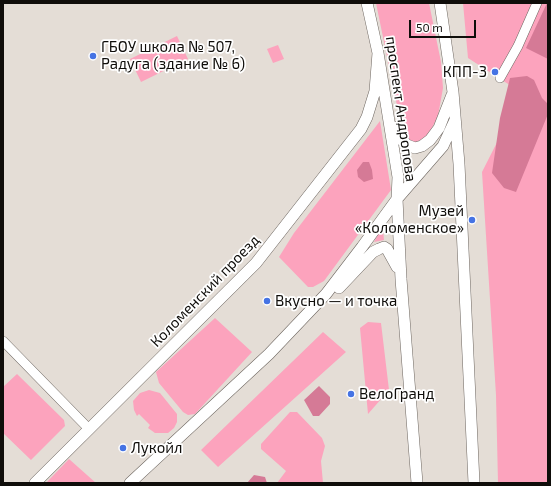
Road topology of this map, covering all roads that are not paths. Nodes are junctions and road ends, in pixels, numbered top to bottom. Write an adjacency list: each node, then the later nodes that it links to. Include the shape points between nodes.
1 (368, 3): 4 (main road, проспект Андропова)
2 (440, 3): 6 (main road)
3 (537, 3): 5 (street)
4 (378, 53): 7 (main road, проспект Андропова); 13 (main road, Коломенский проезд, via 375,91 361,128 256,263)
5 (500, 78)
6 (453, 92): 7 (main road, via 438,128 422,146 411,147 403,142); 8 (main road)
7 (390, 117): 9 (main road, проспект Андропова, via 398,177)
8 (455, 120): 9 (main road, via 443,146); 17 (main road)
9 (397, 199): 10 (main road, проспект Андропова); 11 (main road)
10 (401, 279): 11 (main road, via 393,256 384,247 373,252 335,292); 16 (main road, проспект Андропова)
11 (326, 294): 15 (main road, via 269,354)
12 (3, 341): 13 (street)
13 (89, 429): 14 (main road, Коломенский проезд)
14 (36, 483)
15 (130, 483)
16 (417, 483)
17 (474, 483)

